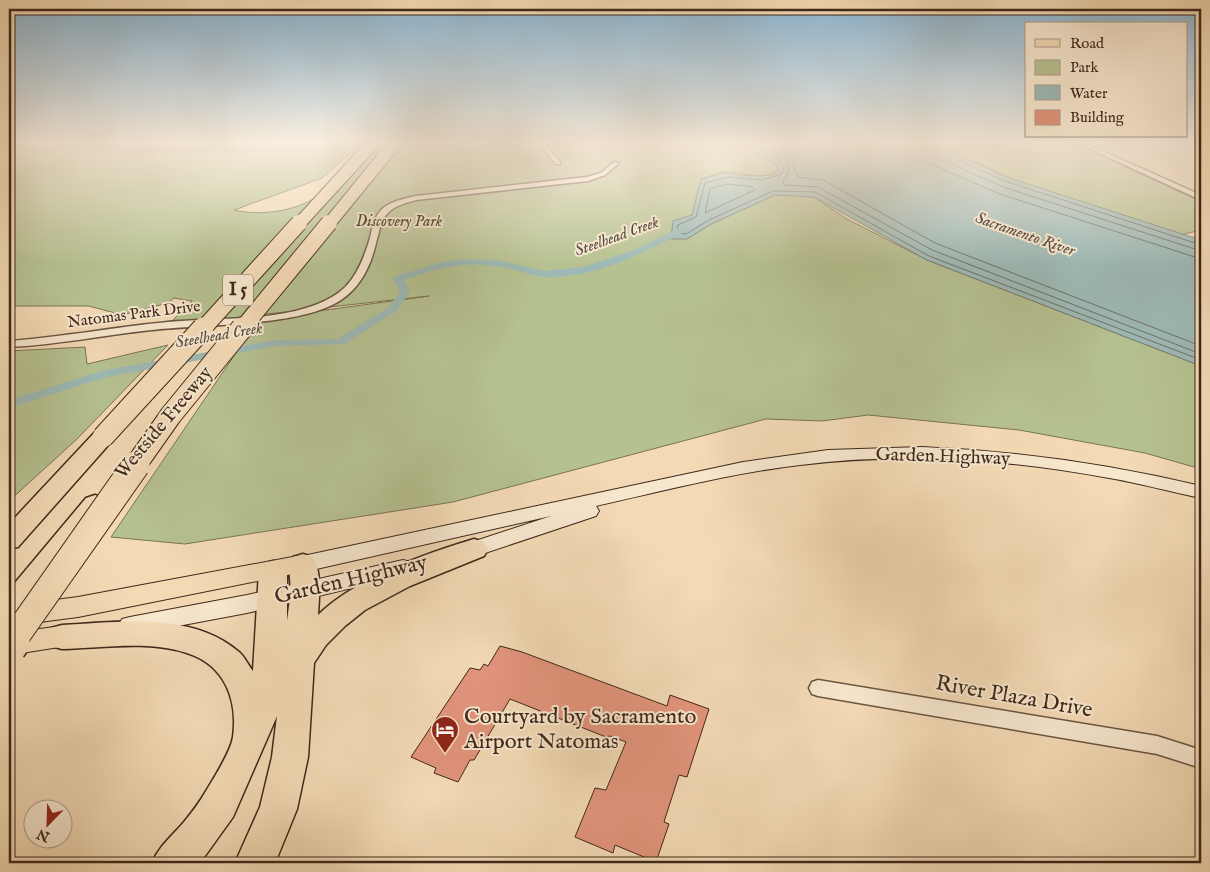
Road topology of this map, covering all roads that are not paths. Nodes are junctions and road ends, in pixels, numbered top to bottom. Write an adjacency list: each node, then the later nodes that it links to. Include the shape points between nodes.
1 (336, 184): 8 (highway, Westside Freeway / I 5, bridge)
2 (361, 184): 7 (highway, Westside Freeway / I 5, bridge)
3 (522, 184): 6 (street, Natomas Park Drive, via 416,198 389,207 382,213 360,278 336,299 308,310)
4 (1170, 184): 5 (street)
5 (1201, 198)
6 (9, 344)
7 (170, 415): 16 (highway, Westside Freeway / I 5, bridge); 19 (highway, bridge)
8 (103, 437): 11 (highway); 12 (highway, Westside Freeway / I 5)
9 (685, 480): 10 (main road, Garden Highway, via 792,460 913,453 1050,463); 13 (main road, Garden Highway); 14 (main road, Garden Highway)
10 (1201, 492)
11 (9, 521)
12 (9, 540)
13 (474, 549): 14 (main road, Garden Highway, via 390,572); 20 (highway, via 356,600 326,624)
14 (304, 578): 15 (main road, Garden Highway); 20 (highway)
15 (273, 585): 17 (main road, Garden Highway); 18 (main road, Garden Highway, via 145,623); 22 (highway, via 265,702)
16 (9, 610)
17 (9, 616)
18 (62, 636): 19 (main road, Garden Highway); 22 (highway, via 167,635 209,647 226,658 247,692 249,729)
19 (9, 645)
20 (299, 658): 25 (highway, via 286,778 278,809)
21 (818, 688): 23 (street, River Plaza Drive, via 1157,745)
22 (244, 754): 24 (highway, via 236,777 219,807 198,836)
23 (1201, 759)
24 (172, 863)
25 (255, 863)

